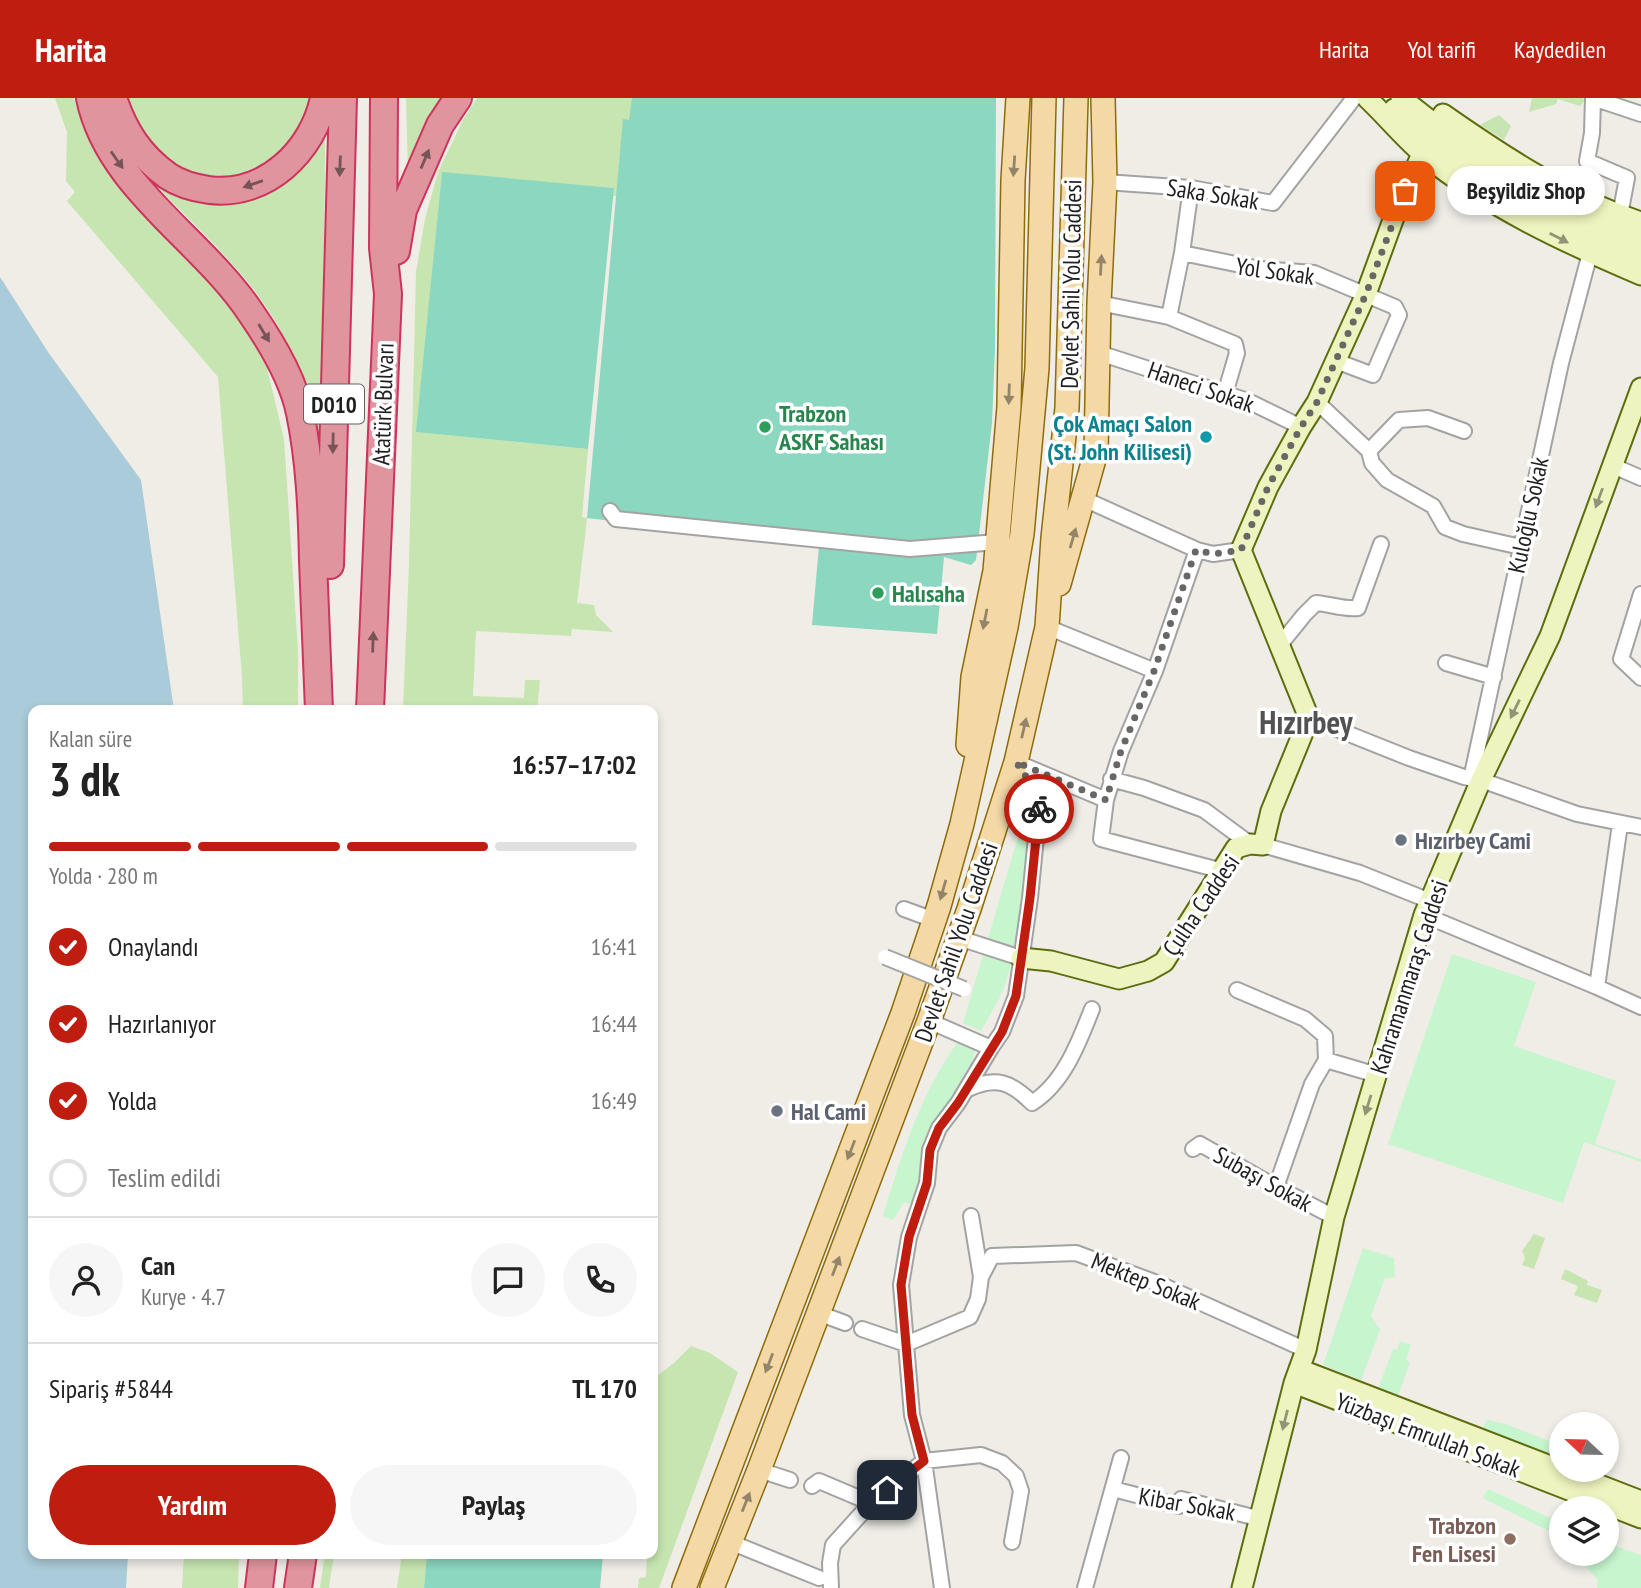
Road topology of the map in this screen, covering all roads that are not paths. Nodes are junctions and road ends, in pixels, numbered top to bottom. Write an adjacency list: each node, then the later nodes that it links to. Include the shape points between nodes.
1 (90, 98): 57 (highway, one-way to 57, via 103,140 129,177 238,293 288,379 300,411 312,507)
2 (113, 98): 3 (highway, one-way to 2, via 311,134 281,170 249,186 217,191 170,177 143,155 122,126)
3 (324, 98)
4 (343, 98): 58 (highway, Atatürk Bulvarı / D010, one-way to 58)
5 (384, 98): 30 (highway, Atatürk Bulvarı / D010, via 383,248)
6 (458, 98): 30 (highway, one-way to 6, via 403,210 440,125)
7 (1018, 98): 45 (main road, one-way to 45, via 1009,407)
8 (1044, 98): 65 (main road, Devlet Sahil Yolu Caddesi, via 1037,369 1022,534)
9 (1076, 98): 51 (main road, Devlet Sahil Yolu Caddesi, via 1067,408)
10 (1103, 98): 20 (main road)
11 (1354, 98): 21 (street, Saka Sokak, via 1273,203)
12 (1367, 98): 18 (street)
13 (1379, 98): 27 (street, via 1479,173 1532,206)
14 (1401, 98): 24 (street, via 1475,155 1601,225)
15 (1419, 98): 22 (street, via 1545,181)
16 (1593, 98): 17 (street); 19 (street, via 1587,161)
17 (1641, 114)
18 (1422, 154): 26 (street, one-way to 26, via 1506,209); 29 (street)
19 (1634, 179): 22 (street)
20 (1105, 182): 21 (street, Saka Sokak); 31 (main road, one-way to 20)
21 (1191, 188): 25 (street)
22 (1620, 215): 23 (street)
23 (1641, 222)
24 (1641, 240)
25 (1182, 253): 29 (street, Yol Sokak, via 1260,269 1314,273); 32 (street)
26 (1590, 253): 28 (street); 47 (street, Kuloğlu Sokak)
27 (1641, 256)
28 (1641, 275)
29 (1366, 294): 34 (street); 34 (street, Yol Sokak, via 1395,307 1399,315 1373,375)
30 (388, 295): 59 (highway, Atatürk Bulvarı / D010, one-way to 30)
31 (1099, 303): 32 (street); 33 (main road)
32 (1169, 317): 36 (street, via 1235,344 1237,353)
33 (1099, 353): 36 (street, Haneci Sokak); 43 (main road, via 1096,452)
34 (1336, 361): 37 (street)
35 (1641, 388): 41 (street, Kahramanmaraş Caddesi)
36 (1225, 394): 38 (street, Haneci Sokak)
37 (1317, 402): 38 (street); 40 (street)
38 (1301, 427): 49 (street)
39 (1464, 431): 40 (street, via 1428,418 1399,420)
40 (1369, 451): 47 (street, via 1372,463 1387,480 1433,506 1445,527)
41 (1611, 465): 42 (street); 63 (street, Kahramanmaraş Caddesi, one-way to 63, via 1550,636)
42 (1641, 478)
43 (1084, 499): 48 (street); 51 (main road, one-way to 43)
44 (610, 511): 45 (street, via 616,519 910,549)
45 (997, 542): 65 (main road, one-way to 65, via 973,677)
46 (1381, 544): 52 (street, via 1358,608 1317,603)
47 (1521, 547): 55 (street, Kuloğlu Sokak)
48 (1196, 550): 49 (street, via 1213,554); 54 (street)
49 (1241, 550): 52 (street)
50 (1641, 594): 56 (street, via 1621,659)
51 (1047, 627): 54 (street); 61 (main road, Devlet Sahil Yolu Caddesi, one-way to 51)
52 (1279, 646): 60 (street)
53 (1446, 663): 55 (street)
54 (1154, 671): 62 (street)
55 (1494, 677): 63 (street, Kuloğlu Sokak)
56 (1641, 678)
57 (319, 705)
58 (327, 705)
59 (370, 705)
60 (1309, 718): 63 (street); 68 (street, Çulha Caddesi)
61 (1016, 762): 64 (street); 73 (main road, Devlet Sahil Yolu Caddesi); 75 (street, via 1040,797)
62 (1111, 779): 64 (street); 68 (street, via 1204,810)
63 (1476, 780): 66 (street); 70 (street, Kahramanmaraş Caddesi)
64 (1106, 800): 69 (street, via 1101,839)
65 (962, 824): 72 (main road, Devlet Sahil Yolu Caddesi, one-way to 72)
66 (1620, 824): 67 (street); 76 (street)
67 (1641, 827)
68 (1257, 844): 69 (street, Çulha Caddesi, via 1236,848); 70 (street, via 1360,873)
69 (1223, 871): 75 (street, Çulha Caddesi, via 1164,962 1148,971 1119,979)
70 (1427, 908): 76 (street); 86 (street, Kahramanmaraş Caddesi)
71 (904, 909): 72 (street)
72 (934, 919): 115 (main road, Devlet Sahil Yolu Caddesi, one-way to 115, via 903,1013)
73 (959, 937): 75 (street); 81 (main road, Devlet Sahil Yolu Caddesi)
74 (885, 957): 77 (street, bridge)
75 (1021, 958): 82 (street, via 1016,996)
76 (1597, 987): 79 (street)
77 (964, 989)
78 (1237, 990): 85 (street, via 1306,1018 1325,1036)
79 (1641, 1007)
80 (1092, 1009): 87 (street, via 1079,1042 1045,1095 1032,1103 1020,1090 998,1082 984,1081)
81 (929, 1021): 84 (street); 93 (main road, Devlet Sahil Yolu Caddesi, one-way to 81)
82 (1002, 1032): 83 (street); 84 (street)
83 (1016, 1038)
84 (992, 1048): 87 (street)
85 (1326, 1060): 86 (street); 89 (street, via 1312,1084)
86 (1377, 1075): 91 (street, Kahramanmaraş Caddesi, one-way to 91)
87 (967, 1089): 96 (street, via 939,1128 930,1150 921,1219 909,1237 901,1285)
88 (1193, 1149): 89 (street, Subaşı Sokak, via 1200,1144)
89 (1276, 1187): 91 (street, Subaşı Sokak)
90 (971, 1216): 92 (street)
91 (1334, 1217): 97 (street, Kahramanmaraş Caddesi)
92 (981, 1277): 96 (street, via 970,1317); 97 (street, Mektep Sokak, via 992,1256 1076,1253 1157,1283)
93 (818, 1313): 94 (street); 100 (main road, Devlet Sahil Yolu Caddesi)
94 (845, 1323)
95 (862, 1329): 96 (street)
96 (906, 1344): 99 (street, via 912,1415)
97 (1300, 1367): 104 (street, Yüzbaşı Emrullah Sokak); 106 (street, Kahramanmaraş Caddesi, one-way to 106); 107 (street, Yüzbaşı Emrullah Sokak)
98 (1121, 1458): 103 (street)
99 (924, 1461): 105 (street); 109 (street, via 981,1455 1002,1463 1016,1476 1021,1491); 117 (street)
100 (759, 1469): 101 (street); 108 (main road, Devlet Sahil Yolu Caddesi, one-way to 100)
101 (790, 1480)
102 (816, 1483): 105 (street)
103 (1113, 1489): 106 (street, Kibar Sokak, via 1179,1506 1181,1499); 118 (street)
104 (1641, 1501)
105 (871, 1503): 112 (street, via 834,1545)
106 (1261, 1518): 119 (street, Kahramanmaraş Caddesi)
107 (1641, 1518)
108 (730, 1542): 112 (street); 116 (main road, Devlet Sahil Yolu Caddesi)
109 (1012, 1542)
110 (262, 1559): 113 (highway)
111 (302, 1559): 114 (highway)
112 (829, 1584)
113 (258, 1588)
114 (298, 1588)
115 (684, 1588)
116 (712, 1588)
117 (942, 1588)
118 (1085, 1588)
119 (1242, 1588)

